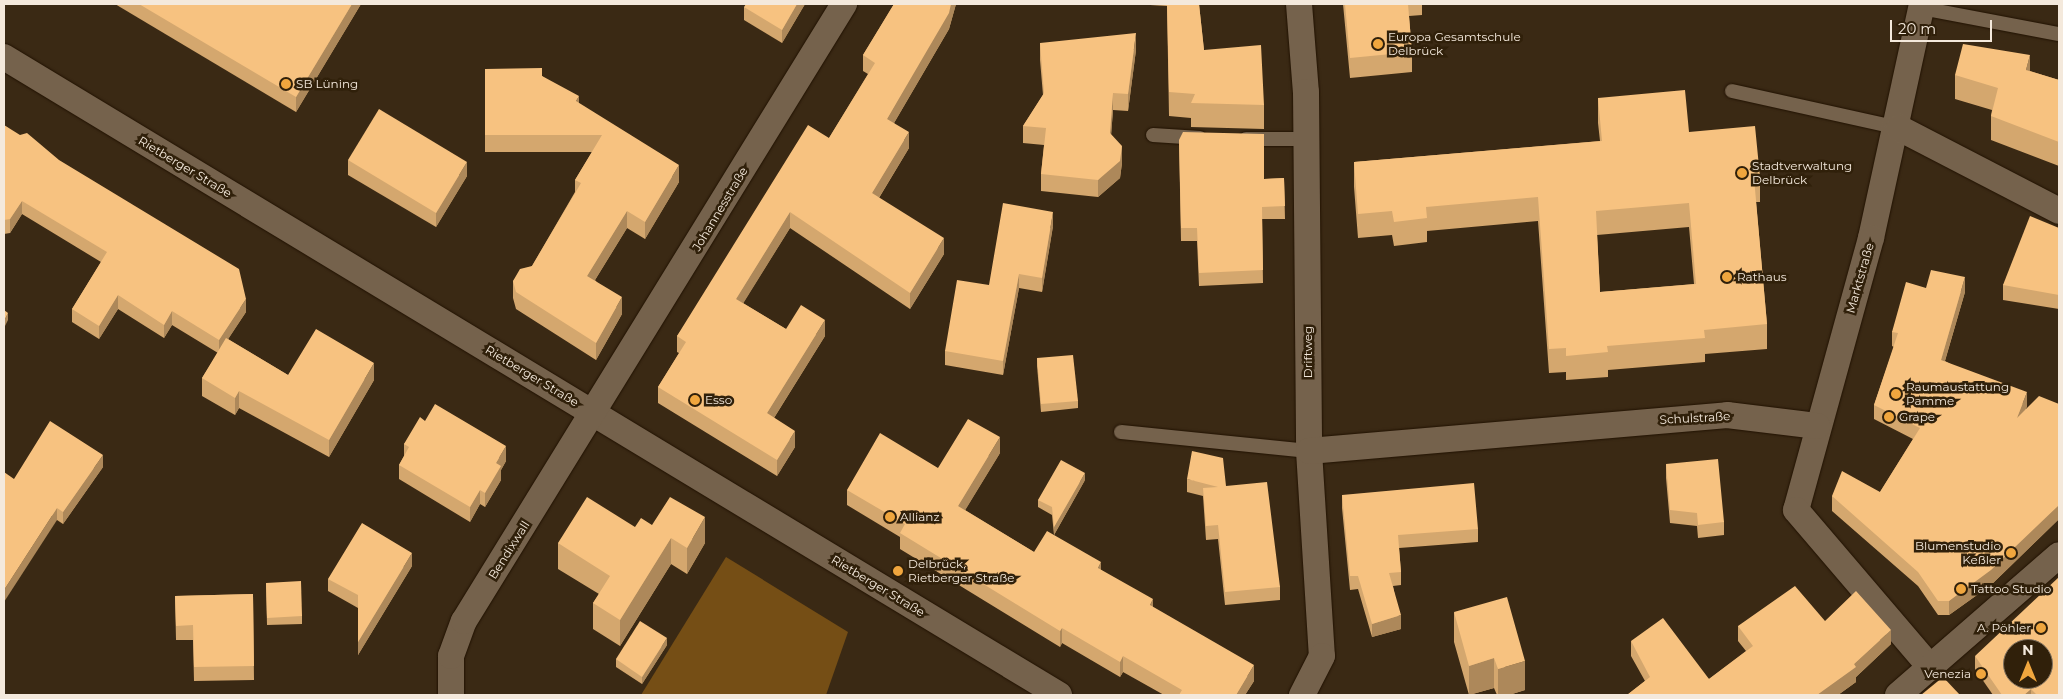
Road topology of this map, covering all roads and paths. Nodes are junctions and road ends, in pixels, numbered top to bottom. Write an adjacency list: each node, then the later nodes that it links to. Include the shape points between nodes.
1 (844, 4): 11 (street, Johannesstraße)
2 (1300, 4): 9 (street, Driftweg)
3 (1922, 6): 4 (lane); 7 (street, Marktstraße)
4 (2059, 34)
5 (4, 57): 11 (street, Rietberger Straße)
6 (1732, 91): 7 (lane)
7 (1899, 128): 10 (street); 12 (street, Marktstraße)
8 (1153, 135): 9 (lane)
9 (1306, 139): 14 (street, Driftweg)
10 (2059, 211)
11 (595, 415): 17 (street, Bendixwall, via 464,621 451,656); 18 (street, Rietberger Straße)
12 (1817, 426): 14 (street, Schulstraße, via 1727,415); 16 (street, via 1796,510)
13 (1121, 432): 14 (lane)
14 (1309, 451): 19 (street, Driftweg, via 1322,656)
15 (2059, 555): 16 (street)
16 (1931, 668): 20 (street)
17 (451, 695)
18 (1059, 695)
19 (1302, 695)
20 (1898, 695)

